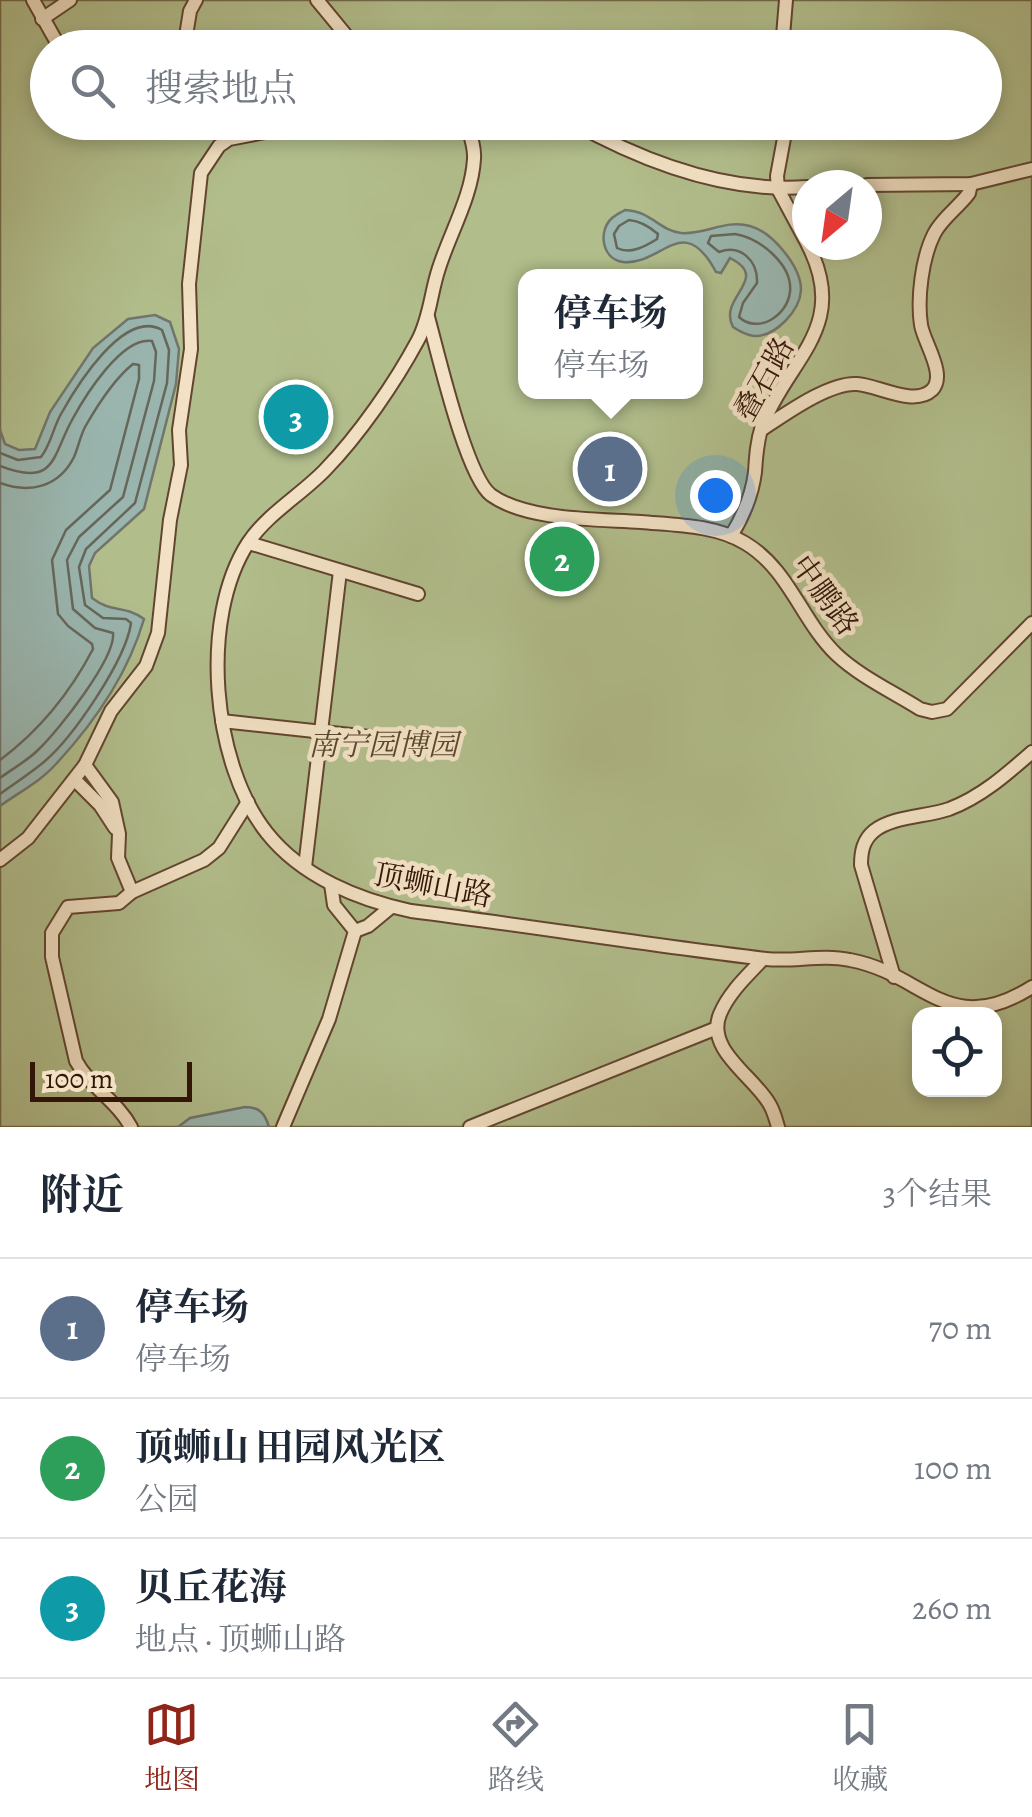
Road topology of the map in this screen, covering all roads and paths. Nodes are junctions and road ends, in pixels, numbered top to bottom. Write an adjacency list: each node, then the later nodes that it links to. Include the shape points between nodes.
1 (32, 0): 6 (street)
2 (70, 0): 6 (street)
3 (196, 0): 8 (street)
4 (317, 0): 9 (street)
5 (786, 0): 10 (street)
6 (42, 19): 7 (street)
7 (49, 30)
8 (187, 30)
9 (342, 30)
10 (784, 30)
11 (229, 140): 33 (street, via 200,172 181,465 158,633 146,666 111,711)
12 (471, 140): 22 (street, 顶蛳山路, via 473,169)
13 (608, 140): 19 (street, via 647,159)
14 (784, 140): 19 (street)
15 (1032, 168): 16 (street)
16 (971, 184): 17 (street); 23 (street, via 934,234 924,269 919,304 937,371 933,389 916,396 846,384)
17 (882, 185)
18 (792, 188): 19 (street)
19 (778, 189): 20 (street, 叠石路)
20 (792, 215)
21 (814, 260): 23 (street, 叠石路, via 822,313 815,338)
22 (428, 316): 24 (street, 中鹏路, via 474,474 492,495 538,512 684,525); 25 (street, 顶蛳山路, via 362,426)
23 (760, 430): 24 (street, 叠石路, via 751,496)
24 (731, 536): 28 (street, 中鹏路, via 778,571 837,655 932,712 947,709)
25 (248, 543): 26 (street); 29 (street, 顶蛳山路, via 222,624)
26 (340, 571): 27 (street); 30 (street)
27 (418, 594)
28 (1032, 623)
29 (222, 721): 30 (street); 35 (street, 顶蛳山路)
30 (321, 730): 31 (street); 38 (street)
31 (416, 742)
32 (1032, 752): 44 (street, via 996,784 950,809 877,828 868,838 861,866)
33 (85, 765): 34 (street); 36 (street, via 112,802)
34 (75, 780): 36 (street); 37 (street, via 28,838)
35 (248, 802): 38 (street, 顶蛳山路, via 267,834); 40 (street, via 204,860)
36 (118, 834): 40 (street, via 118,858)
37 (0, 860)
38 (306, 867): 39 (street, 顶蛳山路)
39 (331, 884): 41 (street, 顶蛳山路); 42 (street, via 334,905)
40 (132, 892): 47 (street, via 119,904 68,907 52,933 76,1061)
41 (391, 907): 42 (street); 43 (street, 顶蛳山路)
42 (355, 931): 48 (street)
43 (764, 958): 44 (street, 顶蛳山路, via 849,959); 46 (street, via 732,993)
44 (894, 977): 45 (street, 顶蛳山路, via 972,1009 990,1008)
45 (1032, 987)
46 (717, 1028): 49 (street); 50 (street, via 722,1048 770,1104)
47 (131, 1127)
48 (283, 1127)
49 (470, 1127)
50 (778, 1127)

